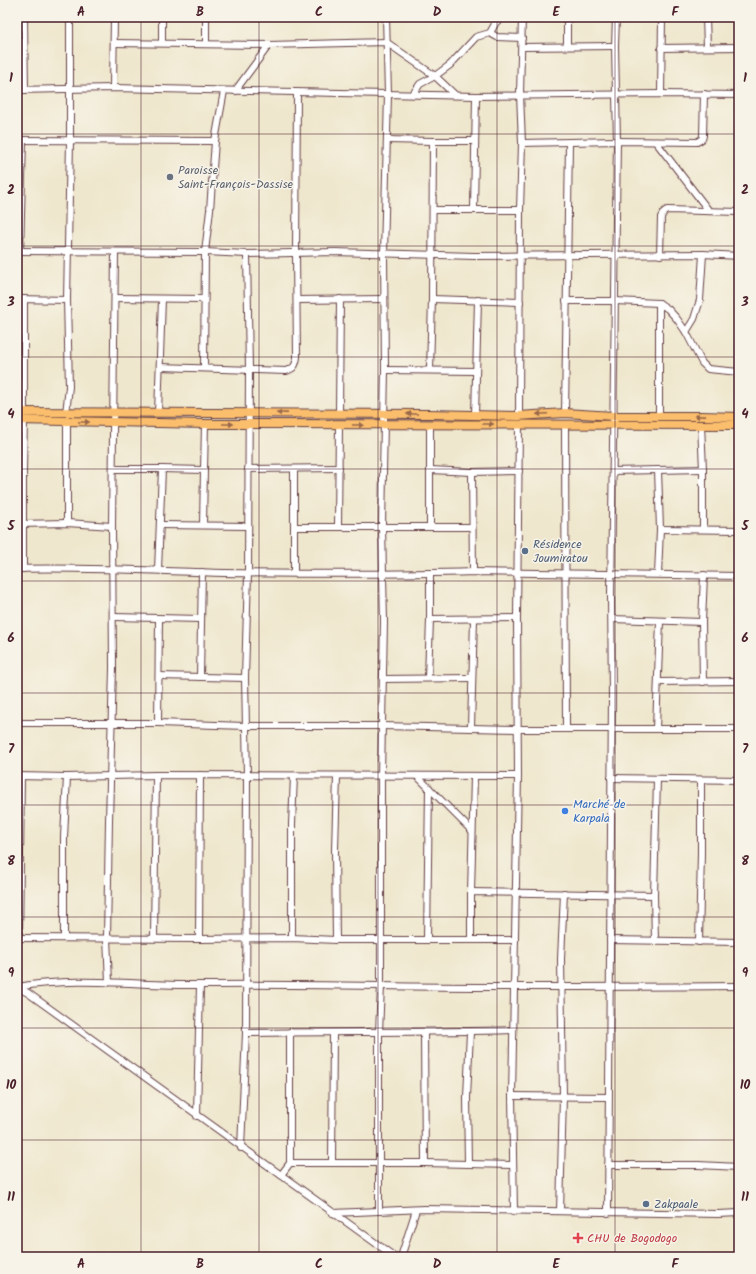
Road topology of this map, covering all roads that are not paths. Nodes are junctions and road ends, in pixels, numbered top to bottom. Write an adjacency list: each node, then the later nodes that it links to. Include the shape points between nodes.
1 (24, 17): 16 (street)
2 (70, 17): 31 (street)
3 (114, 17): 17 (street)
4 (162, 17): 18 (street)
5 (206, 17): 19 (street)
6 (386, 17): 15 (street)
7 (503, 17): 13 (street, via 496,22)
8 (522, 17): 14 (street)
9 (567, 17): 21 (street)
10 (616, 17): 22 (street)
11 (662, 17): 26 (street)
12 (706, 17): 24 (street)
13 (490, 33): 14 (street, via 497,37); 27 (street, via 476,37 450,65)
14 (522, 38): 23 (street)
15 (386, 42): 20 (street); 27 (street); 35 (street)
16 (20, 43): 30 (street)
17 (114, 43): 18 (street); 28 (street)
18 (162, 43): 19 (street)
19 (206, 43): 20 (street)
20 (269, 45): 33 (street)
21 (567, 46): 22 (street); 23 (street)
22 (615, 46): 39 (street)
23 (522, 47): 38 (street)
24 (706, 47): 25 (street); 26 (street)
25 (739, 47)
26 (662, 48): 40 (street)
27 (435, 76): 36 (street, via 420,84); 37 (street)
28 (113, 88): 31 (street); 32 (street)
29 (17, 90): 30 (street)
30 (24, 90): 31 (street)
31 (69, 90): 45 (street)
32 (224, 91): 33 (street); 47 (street)
33 (235, 91): 34 (street)
34 (298, 92): 35 (street); 63 (street)
35 (388, 94): 36 (street); 46 (street)
36 (413, 94): 37 (street)
37 (454, 94): 43 (street)
38 (520, 94): 39 (street); 43 (street); 53 (street)
39 (615, 94): 40 (street); 50 (street)
40 (661, 94): 41 (street)
41 (704, 94): 42 (street); 51 (street, via 703,136 700,141)
42 (739, 95)
43 (476, 96): 49 (street)
44 (20, 140): 45 (street); 59 (street)
45 (70, 140): 47 (street); 60 (street)
46 (387, 140): 48 (street); 65 (street)
47 (215, 141): 62 (street)
48 (433, 141): 49 (street); 55 (street)
49 (474, 141): 54 (street)
50 (616, 141): 51 (street); 52 (street); 67 (street)
51 (656, 142): 57 (street)
52 (569, 143): 53 (street); 71 (street)
53 (522, 144): 56 (street)
54 (474, 209): 55 (street); 56 (street)
55 (433, 210): 69 (street)
56 (520, 210): 70 (street)
57 (709, 211): 58 (street); 68 (street, via 664,212 661,217)
58 (739, 212)
59 (19, 251): 60 (street)
60 (68, 251): 61 (street); 80 (street)
61 (115, 252): 62 (street); 73 (street)
62 (205, 252): 64 (street); 76 (street)
63 (296, 252): 64 (street); 65 (street); 81 (street)
64 (247, 254): 90 (street)
65 (384, 254): 69 (street); 78 (street)
66 (703, 254): 68 (street); 72 (street); 87 (street, via 700,300 694,319)
67 (615, 255): 68 (street); 71 (street); 84 (street)
68 (660, 255)
69 (432, 256): 70 (street); 79 (street)
70 (520, 256): 71 (street); 85 (street)
71 (567, 256): 83 (street)
72 (739, 256)
73 (115, 298): 75 (street); 95 (street)
74 (20, 299): 80 (street); 102 (street)
75 (162, 299): 76 (street); 88 (street)
76 (204, 299): 89 (street)
77 (340, 299): 78 (street); 81 (street); 100 (street)
78 (384, 299): 91 (street)
79 (432, 299): 82 (street); 92 (street)
80 (67, 300): 96 (street)
81 (297, 300): 90 (street, via 297,357 294,368 286,371)
82 (478, 300): 85 (street); 93 (street)
83 (566, 301): 84 (street); 99 (street)
84 (615, 301): 86 (street); 104 (street)
85 (520, 302): 107 (street)
86 (659, 303): 87 (street, via 668,309); 105 (street)
87 (686, 332): 94 (street, via 702,363 708,369)
88 (160, 367): 89 (street); 97 (street)
89 (204, 367): 90 (street)
90 (248, 369): 98 (street)
91 (385, 370): 92 (street); 101 (street)
92 (430, 370): 93 (street)
93 (476, 371): 103 (street)
94 (739, 372)
95 (114, 412): 96 (main road); 97 (main road); 109 (street)
96 (66, 413): 102 (main road)
97 (158, 413): 98 (main road)
98 (247, 413): 100 (main road, one-way to 98); 111 (street)
99 (565, 413): 104 (main road); 107 (main road, one-way to 107)
100 (340, 414): 101 (main road)
101 (384, 414): 103 (main road, one-way to 101); 115 (street)
102 (21, 416): 108 (main road); 132 (street)
103 (475, 416): 107 (main road)
104 (614, 416): 105 (main road); 116 (street)
105 (659, 416): 106 (main road, one-way to 105)
106 (739, 417)
107 (519, 420): 112 (main road, one-way to 107); 113 (main road); 128 (street)
108 (67, 422): 109 (main road, one-way to 109); 131 (street)
109 (114, 422): 110 (main road); 121 (street)
110 (205, 424): 111 (main road, one-way to 111); 125 (street)
111 (248, 424): 114 (main road); 123 (street)
112 (430, 424): 115 (main road); 126 (street)
113 (565, 424): 116 (main road); 155 (street)
114 (339, 425): 115 (main road, one-way to 115); 119 (street)
115 (384, 425): 138 (street)
116 (613, 425): 117 (main road); 129 (street)
117 (701, 425): 118 (main road); 120 (street)
118 (739, 425)
119 (339, 468): 124 (street); 137 (street)
120 (704, 468): 127 (street); 143 (street)
121 (114, 469): 122 (street); 135 (street)
122 (162, 469): 125 (street); 133 (street)
123 (248, 469): 124 (street); 136 (street)
124 (294, 469): 140 (street)
125 (204, 470): 134 (street)
126 (430, 470): 130 (street); 139 (street)
127 (658, 470): 129 (street); 142 (street)
128 (519, 471): 130 (street); 150 (street)
129 (613, 471): 156 (street)
130 (472, 472): 141 (street)
131 (67, 523): 132 (street); 135 (street)
132 (20, 524): 145 (street)
133 (160, 525): 134 (street); 147 (street)
134 (203, 525): 136 (street)
135 (112, 526): 146 (street)
136 (248, 526): 151 (street)
137 (338, 526): 138 (street); 140 (street)
138 (382, 526): 139 (street); 153 (street)
139 (430, 526): 141 (street)
140 (295, 527): 152 (street)
141 (472, 527): 149 (street)
142 (660, 529): 143 (street); 157 (street)
143 (702, 529): 144 (street)
144 (739, 530)
145 (20, 569): 146 (street)
146 (113, 570): 147 (street); 160 (street)
147 (158, 570): 148 (street)
148 (202, 572): 151 (street); 163 (street)
149 (473, 572): 150 (street); 154 (street)
150 (518, 572): 155 (street); 162 (street)
151 (248, 573): 152 (street); 171 (street)
152 (294, 573): 153 (street)
153 (383, 573): 154 (street); 174 (street)
154 (430, 573): 164 (street)
155 (565, 573): 156 (street); 186 (street)
156 (611, 574): 157 (street); 166 (street)
157 (658, 574): 158 (street)
158 (704, 576): 159 (street); 168 (street)
159 (739, 576)
160 (114, 617): 161 (street); 179 (street)
161 (160, 618): 163 (street); 169 (street)
162 (517, 618): 165 (street); 185 (street)
163 (201, 619): 170 (street)
164 (430, 619): 165 (street); 172 (street)
165 (474, 619): 173 (street)
166 (612, 619): 167 (street); 184 (street)
167 (660, 621): 168 (street); 176 (street)
168 (702, 622): 177 (street)
169 (159, 676): 170 (street); 180 (street)
170 (200, 676): 171 (street)
171 (245, 678): 181 (street)
172 (428, 678): 173 (street); 174 (street)
173 (472, 678): 183 (street)
174 (383, 679): 182 (street)
175 (739, 681): 177 (street)
176 (658, 682): 177 (street); 187 (street)
177 (703, 682)
178 (17, 723): 179 (street)
179 (111, 723): 180 (street); 193 (street)
180 (158, 723): 181 (street)
181 (245, 726): 182 (street); 194 (street)
182 (382, 726): 183 (street); 191 (street)
183 (472, 727): 185 (street)
184 (612, 728): 186 (street); 187 (street); 201 (street)
185 (519, 729): 186 (street); 198 (street)
186 (566, 729)
187 (656, 729): 188 (street)
188 (739, 729)
189 (156, 775): 190 (street); 193 (street); 215 (street)
190 (200, 775): 194 (street); 218 (street)
191 (381, 775): 196 (street); 197 (street); 220 (street)
192 (19, 776): 199 (street); 213 (street)
193 (110, 776): 199 (street); 214 (street)
194 (247, 776): 195 (street); 216 (street)
195 (294, 776): 196 (street); 217 (street)
196 (337, 776): 219 (street)
197 (417, 776): 200 (street); 205 (street)
198 (518, 776): 200 (street); 208 (street)
199 (67, 777): 212 (street)
200 (474, 777): 206 (street)
201 (611, 778): 202 (street); 209 (street)
202 (657, 779): 203 (street); 211 (street)
203 (701, 780): 204 (street); 226 (street)
204 (739, 780)
205 (429, 788): 206 (street); 221 (street)
206 (472, 831): 207 (street)
207 (471, 892): 208 (street); 222 (street)
208 (517, 892): 210 (street); 223 (street)
209 (610, 893): 210 (street); 211 (street); 224 (street)
210 (564, 894): 235 (street)
211 (654, 895): 225 (street)
212 (64, 937): 213 (street); 214 (street)
213 (18, 938)
214 (107, 938): 215 (street); 228 (street)
215 (154, 938): 218 (street)
216 (246, 938): 217 (street); 218 (street); 229 (street)
217 (292, 938): 219 (street)
218 (199, 939)
219 (336, 940): 220 (street)
220 (381, 940): 221 (street); 231 (street)
221 (427, 940): 222 (street)
222 (471, 940): 223 (street)
223 (515, 940): 234 (street)
224 (610, 940): 225 (street); 236 (street)
225 (655, 941): 226 (street)
226 (699, 942): 227 (street)
227 (739, 942)
228 (109, 982): 230 (street); 233 (street)
229 (245, 984): 230 (street); 231 (street); 242 (street)
230 (200, 985): 247 (street)
231 (381, 986): 234 (street); 243 (street)
232 (739, 986): 236 (street)
233 (18, 987): 247 (street)
234 (515, 987): 235 (street); 237 (street)
235 (561, 987): 236 (street); 245 (street)
236 (610, 987): 246 (street)
237 (513, 1030): 241 (street); 244 (street)
238 (290, 1032): 239 (street); 242 (street); 250 (street)
239 (333, 1032): 243 (street); 251 (street)
240 (424, 1032): 241 (street); 243 (street); 249 (street)
241 (470, 1032): 253 (street, via 467,1097)
242 (246, 1033): 248 (street)
243 (379, 1033): 252 (street)
244 (512, 1096): 245 (street); 254 (street)
245 (563, 1096): 246 (street); 261 (street)
246 (608, 1097): 255 (street)
247 (197, 1116): 248 (street)
248 (241, 1148): 257 (street)
249 (425, 1162): 252 (street); 253 (street)
250 (290, 1163): 251 (street); 257 (street)
251 (332, 1163): 252 (street)
252 (380, 1163): 258 (street)
253 (468, 1164): 254 (street)
254 (512, 1165): 260 (street)
255 (608, 1166): 256 (street); 263 (street)
256 (739, 1167)
257 (281, 1175): 262 (street)
258 (379, 1210): 259 (street); 262 (street)
259 (416, 1210): 260 (street); 266 (street)
260 (514, 1211): 261 (street)
261 (560, 1211): 263 (street)
262 (332, 1213): 265 (street)
263 (608, 1213): 264 (street)
264 (739, 1213)
265 (395, 1257)
266 (401, 1257)

